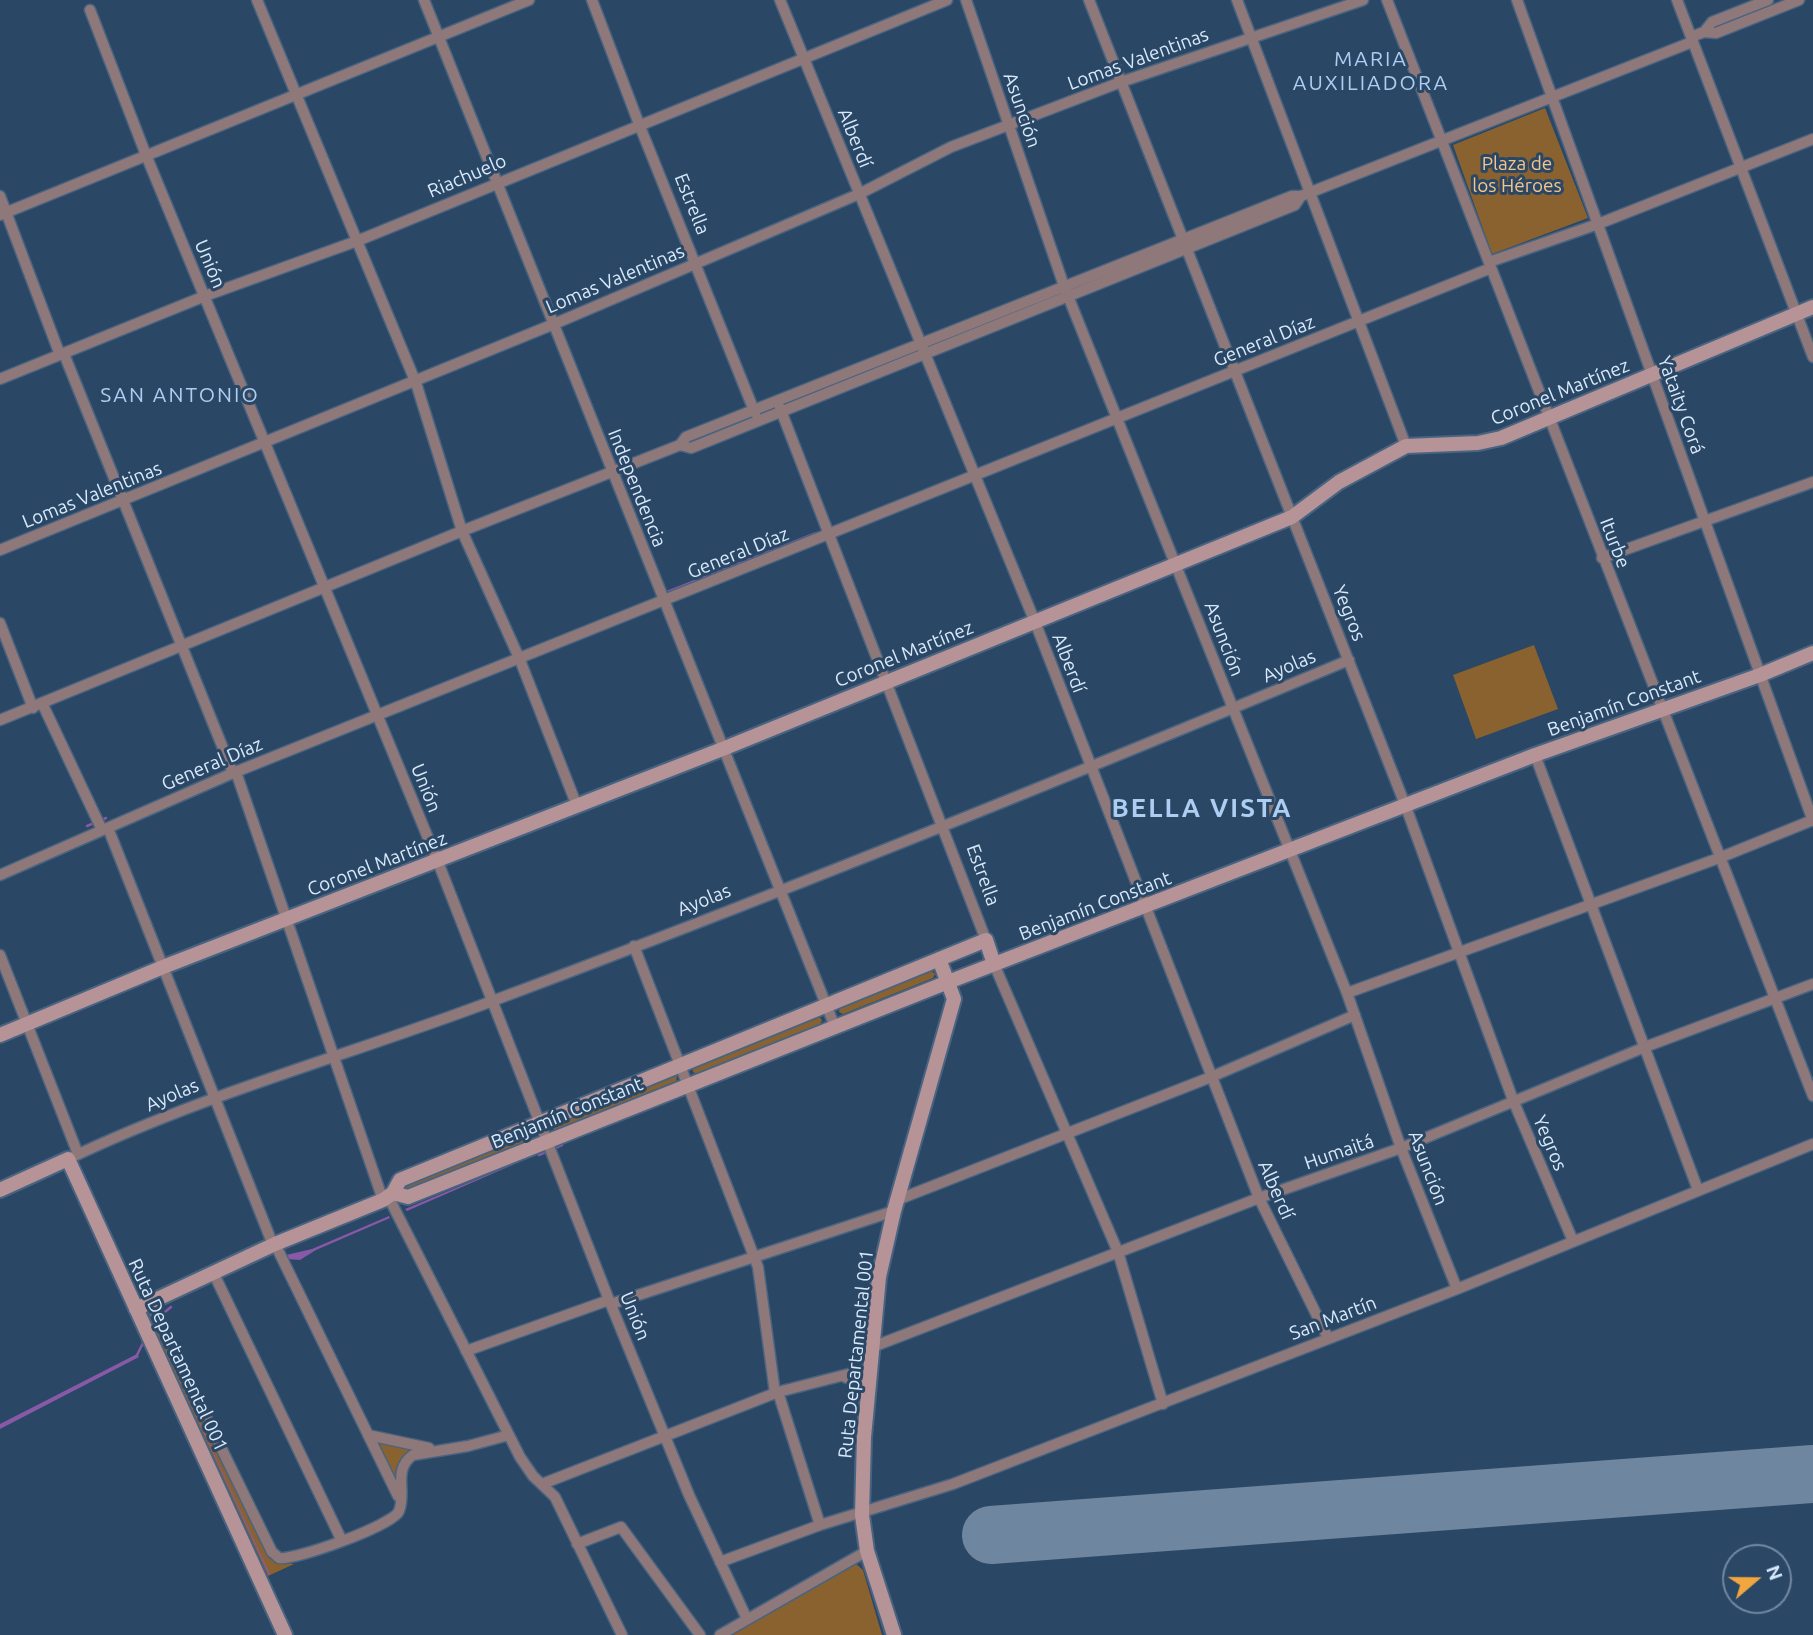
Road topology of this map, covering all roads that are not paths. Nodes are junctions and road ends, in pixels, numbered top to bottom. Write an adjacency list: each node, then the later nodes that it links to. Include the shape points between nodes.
1 (257, 0): 23 (street)
2 (424, 0): 18 (street, Independencia)
3 (529, 0): 18 (street)
4 (592, 0): 25 (street, Estrella)
5 (780, 0): 21 (street, Alberdí)
6 (947, 0): 21 (street, Riachuelo)
7 (966, 0): 26 (street, Asunción)
8 (1089, 0): 22 (street, Yegros)
9 (1237, 0): 19 (street)
10 (1363, 0): 19 (street, Lomas Valentinas)
11 (1387, 0): 28 (street, Iturbe)
12 (1517, 0): 24 (street, Yataity Corá)
13 (1677, 0): 20 (street)
14 (1768, 0): 17 (street, via 1712,22)
15 (1799, 0): 17 (street, via 1716,33)
16 (90, 10): 29 (street, Unión)
17 (1704, 32): 20 (street)
18 (438, 37): 23 (street); 31 (street, Independencia)
19 (1252, 38): 22 (street, Lomas Valentinas); 34 (street)
20 (1692, 39): 24 (street); 30 (street)
21 (804, 58): 25 (street, Riachuelo); 32 (street, Alberdí)
22 (1121, 82): 26 (street, Lomas Valentinas); 38 (street, Yegros)
23 (295, 95): 29 (street); 37 (street)
24 (1550, 97): 28 (street); 36 (street, Yataity Corá)
25 (639, 124): 31 (street, Riachuelo); 39 (street, Estrella)
26 (1009, 125): 32 (street, Lomas Valentinas, via 951,147); 41 (street, Asunción)
27 (1813, 139): 30 (street, General Díaz)
28 (1441, 141): 34 (street); 40 (street, Iturbe)
29 (146, 155): 35 (street); 42 (street, Unión)
30 (1740, 170): 36 (street, General Díaz); 44 (street)
31 (499, 182): 37 (street, Riachuelo); 46 (street, Independencia)
32 (859, 194): 39 (street, Lomas Valentinas); 47 (street, Alberdí)
33 (0, 195): 35 (street)
34 (1305, 195): 38 (street, via 1296,205); 45 (street)
35 (3, 214): 48 (street)
36 (1598, 224): 40 (street, General Díaz); 52 (street, Yataity Corá)
37 (357, 240): 42 (street, Riachuelo); 54 (street)
38 (1184, 244): 41 (street); 51 (street, Yegros)
39 (695, 264): 46 (street, Lomas Valentinas); 56 (street, Estrella)
40 (1490, 265): 45 (street, General Díaz); 59 (street, Iturbe)
41 (1066, 291): 47 (street); 49 (street); 58 (street, Asunción)
42 (205, 296): 48 (street, Riachuelo); 61 (street, Unión)
43 (1813, 307): 44 (street, Coronel Martínez)
44 (1796, 313): 50 (street); 52 (street, Coronel Martínez)
45 (1356, 322): 51 (street, General Díaz); 63 (street)
46 (554, 324): 54 (street, Lomas Valentinas); 64 (street, Independencia)
47 (919, 344): 49 (street, Alberdí); 55 (street)
48 (62, 354): 53 (street, Riachuelo); 67 (street)
49 (923, 355): 57 (street); 65 (street, Alberdí)
50 (1813, 358)
51 (1234, 372): 58 (street, General Díaz); 68 (street, Yegros)
52 (1651, 375): 59 (street, Coronel Martínez); 69 (street, Yataity Corá)
53 (0, 380)
54 (416, 383): 61 (street, Lomas Valentinas); 71 (street)
55 (778, 400): 56 (street); 57 (street, Estrella)
56 (754, 410): 60 (street, Estrella); 62 (street, via 687,436)
57 (782, 411): 60 (street); 70 (street, Estrella)
58 (1116, 420): 65 (street, General Díaz); 74 (street, Asunción)
59 (1551, 420): 63 (street, Coronel Martínez, via 1490,441); 73 (street, Iturbe)
60 (758, 421): 62 (street, via 691,448)
61 (265, 444): 67 (street, Lomas Valentinas); 75 (street, Unión)
62 (680, 445): 64 (street)
63 (1406, 446): 68 (street, Coronel Martínez, via 1349,475)
64 (612, 471): 71 (street); 76 (street, Independencia)
65 (973, 475): 70 (street, General Díaz); 77 (street, Alberdí)
66 (1813, 482): 69 (street)
67 (122, 502): 72 (street, Lomas Valentinas); 79 (street)
68 (1292, 517): 74 (street, Coronel Martínez); 82 (street, Yegros)
69 (1704, 520): 73 (street); 83 (street, Yataity Corá)
70 (827, 530): 76 (street, General Díaz); 84 (street, Estrella)
71 (462, 531): 75 (street); 81 (street)
72 (0, 550)
73 (1602, 558): 87 (street, Iturbe)
74 (1176, 564): 77 (street, Coronel Martínez); 86 (street, Asunción)
75 (326, 588): 79 (street); 88 (street, Unión)
76 (662, 596): 81 (street, General Díaz); 90 (street, Independencia)
77 (1035, 622): 84 (street, Coronel Martínez); 92 (street, Alberdí)
78 (0, 623): 85 (street)
79 (181, 647): 85 (street); 93 (street)
80 (1813, 653): 83 (street, Benjamín Constant)
81 (517, 654): 88 (street, General Díaz); 94 (street)
82 (1349, 660): 86 (street, Ayolas); 95 (street, Yegros)
83 (1760, 675): 87 (street, Benjamín Constant); 96 (street, Yataity Corá)
84 (888, 681): 90 (street, Coronel Martínez); 98 (street, Estrella)
85 (38, 707): 89 (street); 97 (street)
86 (1233, 709): 92 (street, Ayolas); 99 (street, Asunción)
87 (1661, 709): 91 (street, Benjamín Constant); 100 (street, Iturbe)
88 (375, 711): 93 (street, General Díaz); 101 (street, Unión)
89 (0, 720)
90 (725, 748): 94 (street, Coronel Martínez); 103 (street, Independencia)
91 (1535, 755): 95 (street, Benjamín Constant); 104 (street)
92 (1090, 766): 98 (street, Ayolas); 105 (street, Alberdí)
93 (232, 769): 97 (street, General Díaz); 106 (street)
94 (577, 806): 101 (street, Coronel Martínez)
95 (1406, 807): 99 (street, Benjamín Constant); 109 (street, Yegros)
96 (1813, 820): 100 (street)
97 (102, 825): 102 (street, General Díaz); 113 (street)
98 (944, 826): 103 (street, Ayolas); 107 (street, Estrella)
99 (1291, 851): 105 (street, Benjamín Constant); 116 (street, Asunción)
100 (1719, 858): 104 (street); 117 (street, Iturbe)
101 (438, 862): 106 (street, Coronel Martínez); 118 (street, Unión)
102 (0, 875)
103 (779, 889): 108 (street, Ayolas); 119 (street, Independencia)
104 (1591, 902): 109 (street); 124 (street)
105 (1146, 908): 112 (street, Benjamín Constant); 127 (street, Alberdí)
106 (287, 919): 113 (street, Coronel Martínez); 125 (street)
107 (986, 940): 111 (street, Benjamín Constant); 112 (street, Estrella)
108 (634, 946): 118 (street, Ayolas); 126 (street)
109 (1457, 952): 116 (street); 131 (street, Yegros)
110 (0, 955): 121 (street)
111 (939, 959): 114 (street, Ruta Departamental 001); 119 (street, Benjamín Constant)
112 (994, 964): 114 (street, Benjamín Constant); 133 (street, Estrella)
113 (163, 967): 121 (street, Coronel Martínez); 129 (street)
114 (948, 982): 122 (street, Benjamín Constant); 142 (street, Ruta Departamental 001, via 954,999)
115 (1813, 984): 117 (street, Humaitá)
116 (1347, 993): 120 (street, Asunción)
117 (1775, 998): 124 (street, Humaitá); 130 (street, Iturbe)
118 (492, 1002): 125 (street, Ayolas); 132 (street, Unión)
119 (826, 1005): 122 (street, Independencia); 126 (street, Benjamín Constant)
120 (1355, 1016): 127 (street); 136 (street, Asunción)
121 (28, 1023): 123 (street, Coronel Martínez); 137 (street)
122 (835, 1027): 128 (street, Benjamín Constant)
123 (0, 1035)
124 (1645, 1047): 131 (street, Humaitá); 139 (street)
125 (334, 1055): 129 (street, Ayolas); 140 (street)
126 (681, 1065): 128 (street); 132 (street, Benjamín Constant)
127 (1210, 1077): 133 (street); 141 (street, Alberdí)
128 (689, 1085): 135 (street, Benjamín Constant); 146 (street)
129 (214, 1096): 137 (street, Ayolas); 144 (street)
130 (1813, 1097)
131 (1513, 1100): 136 (street, Humaitá); 143 (street, Yegros)
132 (540, 1123): 135 (street, Unión); 140 (street, Benjamín Constant, via 400,1180)
133 (1068, 1133): 142 (street); 145 (street, Estrella)
134 (1813, 1144): 139 (street, San Martín)
135 (549, 1147): 140 (street, Benjamín Constant, via 408,1197); 150 (street, Unión)
136 (1401, 1149): 141 (street, Humaitá); 148 (street, Asunción)
137 (73, 1156): 138 (street); 151 (street, Ruta Departamental 001)
138 (0, 1190)
139 (1698, 1190): 143 (street, San Martín)
140 (388, 1196): 144 (street, Benjamín Constant); 154 (street)
141 (1259, 1198): 145 (street, Humaitá); 152 (street, Alberdí)
142 (895, 1205): 146 (street); 153 (street, Ruta Departamental 001, via 879,1277)
143 (1573, 1241): 148 (street, San Martín)
144 (277, 1251): 147 (street, Benjamín Constant); 160 (street)
145 (1118, 1252): 153 (street, Humaitá); 159 (street, Estrella)
146 (754, 1255): 150 (street); 157 (street)
147 (218, 1281): 149 (street, Benjamín Constant); 168 (street)
148 (1457, 1289): 152 (street, San Martín)
149 (149, 1300): 151 (street, Benjamín Constant); 168 (street, via 272,1552 289,1560)
150 (610, 1302): 154 (street); 162 (street, Unión)
151 (136, 1309): 173 (street, Ruta Departamental 001)
152 (1328, 1338): 159 (street, San Martín)
153 (875, 1346): 155 (street, Ruta Departamental 001)
154 (467, 1351): 161 (street)
155 (872, 1368): 156 (street); 158 (street, Ruta Departamental 001)
156 (843, 1375): 157 (street); 158 (street, via 859,1384)
157 (777, 1392): 162 (street); 167 (street)
158 (868, 1401): 166 (street, Ruta Departamental 001)
159 (1163, 1404): 166 (street, San Martín)
160 (368, 1435): 163 (street); 165 (street)
161 (509, 1435): 163 (street); 164 (street)
162 (665, 1436): 164 (street); 171 (street, Unión)
163 (436, 1450): 165 (street, via 421,1452 404,1463)
164 (542, 1485): 169 (street, via 555,1497)
165 (400, 1499): 168 (street, via 397,1515 388,1522)
166 (862, 1514): 167 (street, San Martín); 170 (street, Ruta Departamental 001)
167 (820, 1525): 171 (street, San Martín)
168 (341, 1539)
169 (577, 1544): 174 (street); 175 (street, via 621,1527)
170 (867, 1551): 172 (street); 177 (street, Ruta Departamental 001)
171 (720, 1562): 172 (street, Unión)
172 (747, 1619): 176 (street)
173 (285, 1635)
174 (622, 1635)
175 (700, 1635)
176 (720, 1635)
177 (894, 1635)

